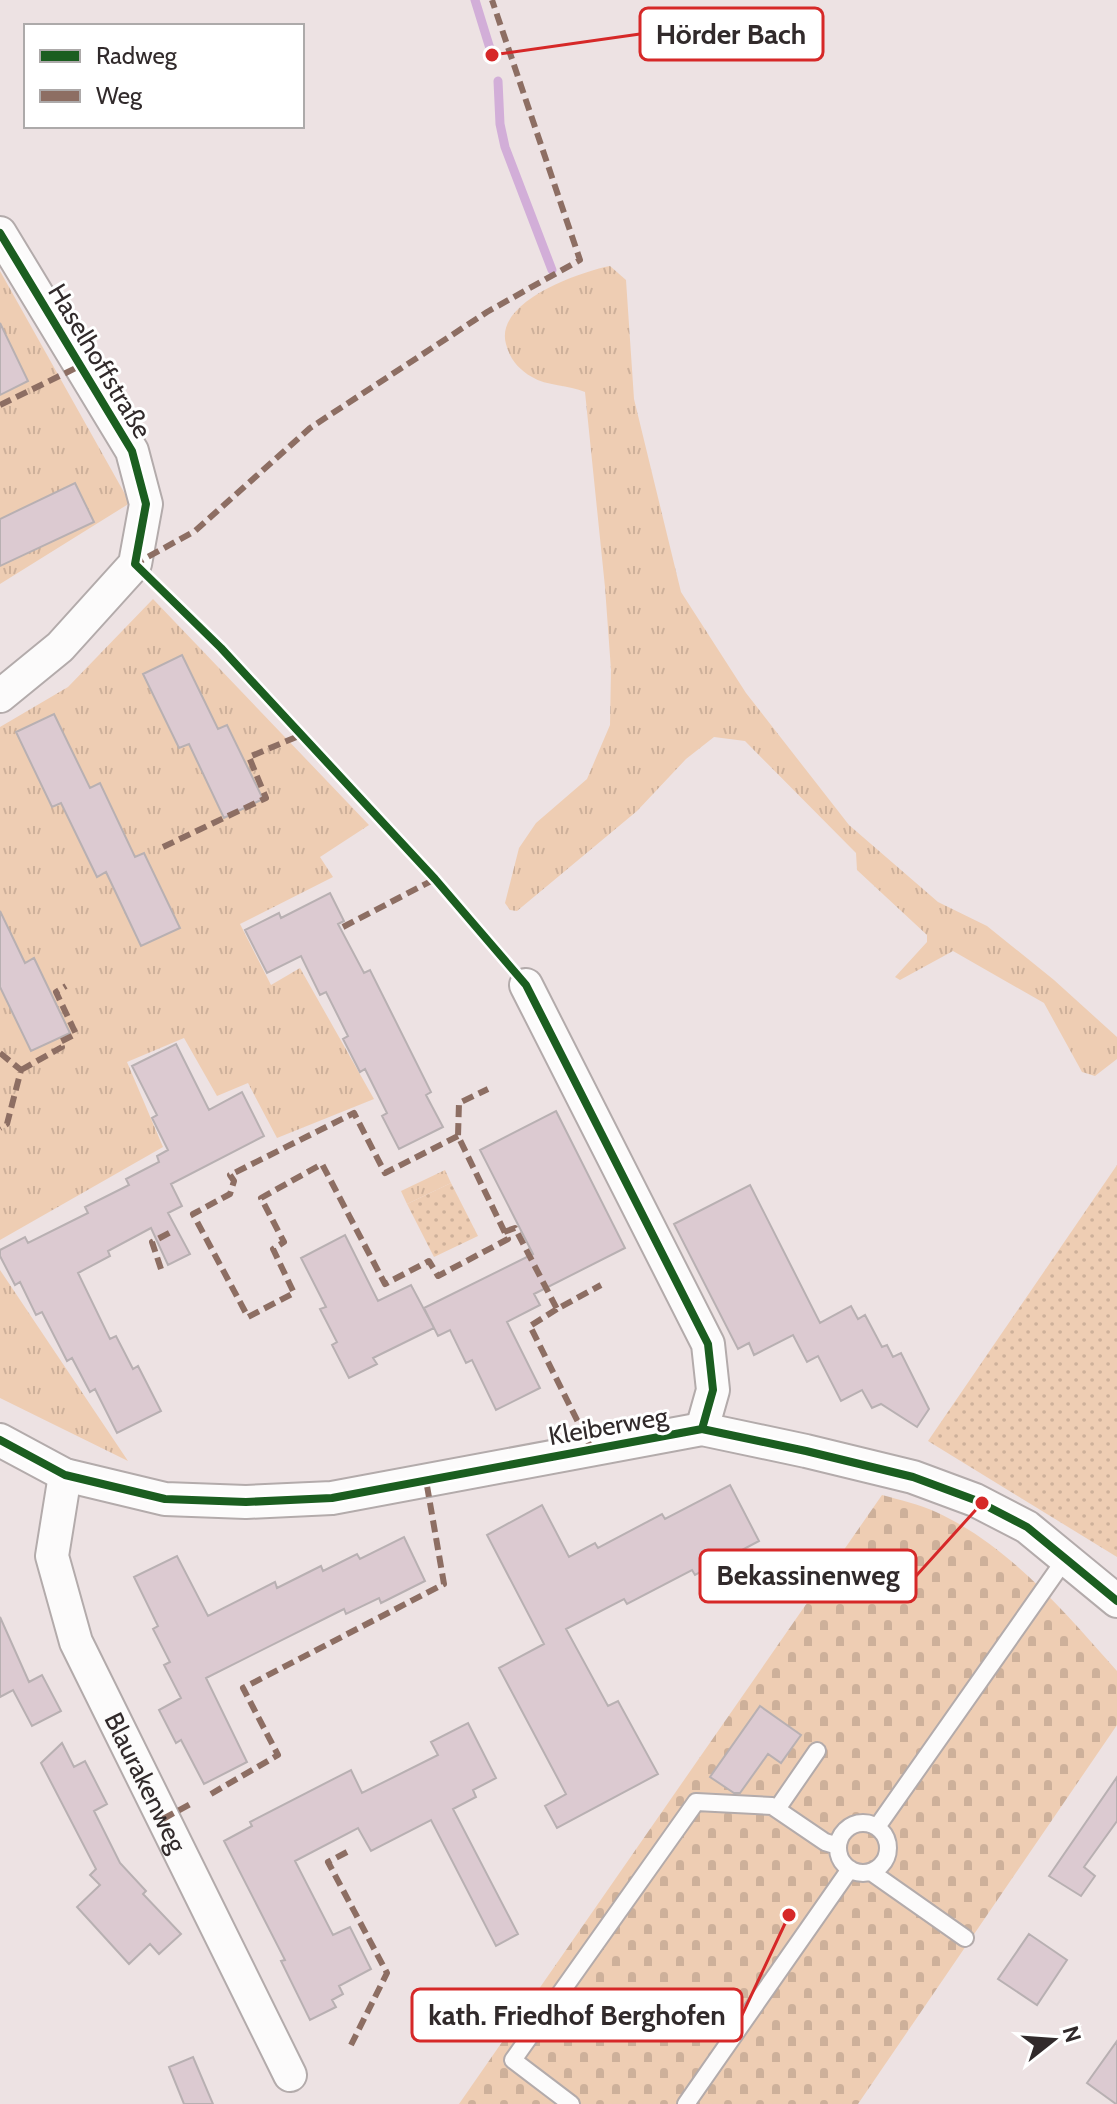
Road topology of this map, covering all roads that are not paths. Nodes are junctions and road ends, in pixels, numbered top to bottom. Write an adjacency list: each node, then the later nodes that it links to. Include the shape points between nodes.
1 (0, 233): 2 (street, Haselhoffstraße, via 132,451 146,504 135,564 60,647)
2 (0, 696)
3 (526, 985): 4 (street, via 708,1344 713,1390)
4 (702, 1429): 6 (street, Kleiberweg, via 332,1498 165,1499); 7 (street, Kleiberweg, via 913,1477 982,1503 1027,1527)
5 (0, 1440): 6 (street, Kleiberweg)
6 (65, 1475): 16 (street, Blaurakenweg, via 52,1556 76,1642)
7 (1066, 1558): 8 (street, Kleiberweg); 11 (lane)
8 (1116, 1601)
9 (817, 1751): 10 (lane)
10 (777, 1809): 12 (lane); 17 (lane, via 696,1802 513,2060)
11 (877, 1827): 12 (lane, via 855,1824); 14 (lane, via 888,1847 882,1865)
12 (838, 1846): 13 (lane, via 840,1859)
13 (850, 1869): 14 (lane); 18 (lane)
14 (871, 1872): 15 (lane)
15 (965, 1938)
16 (290, 2075)
17 (571, 2104)
18 (686, 2104)

